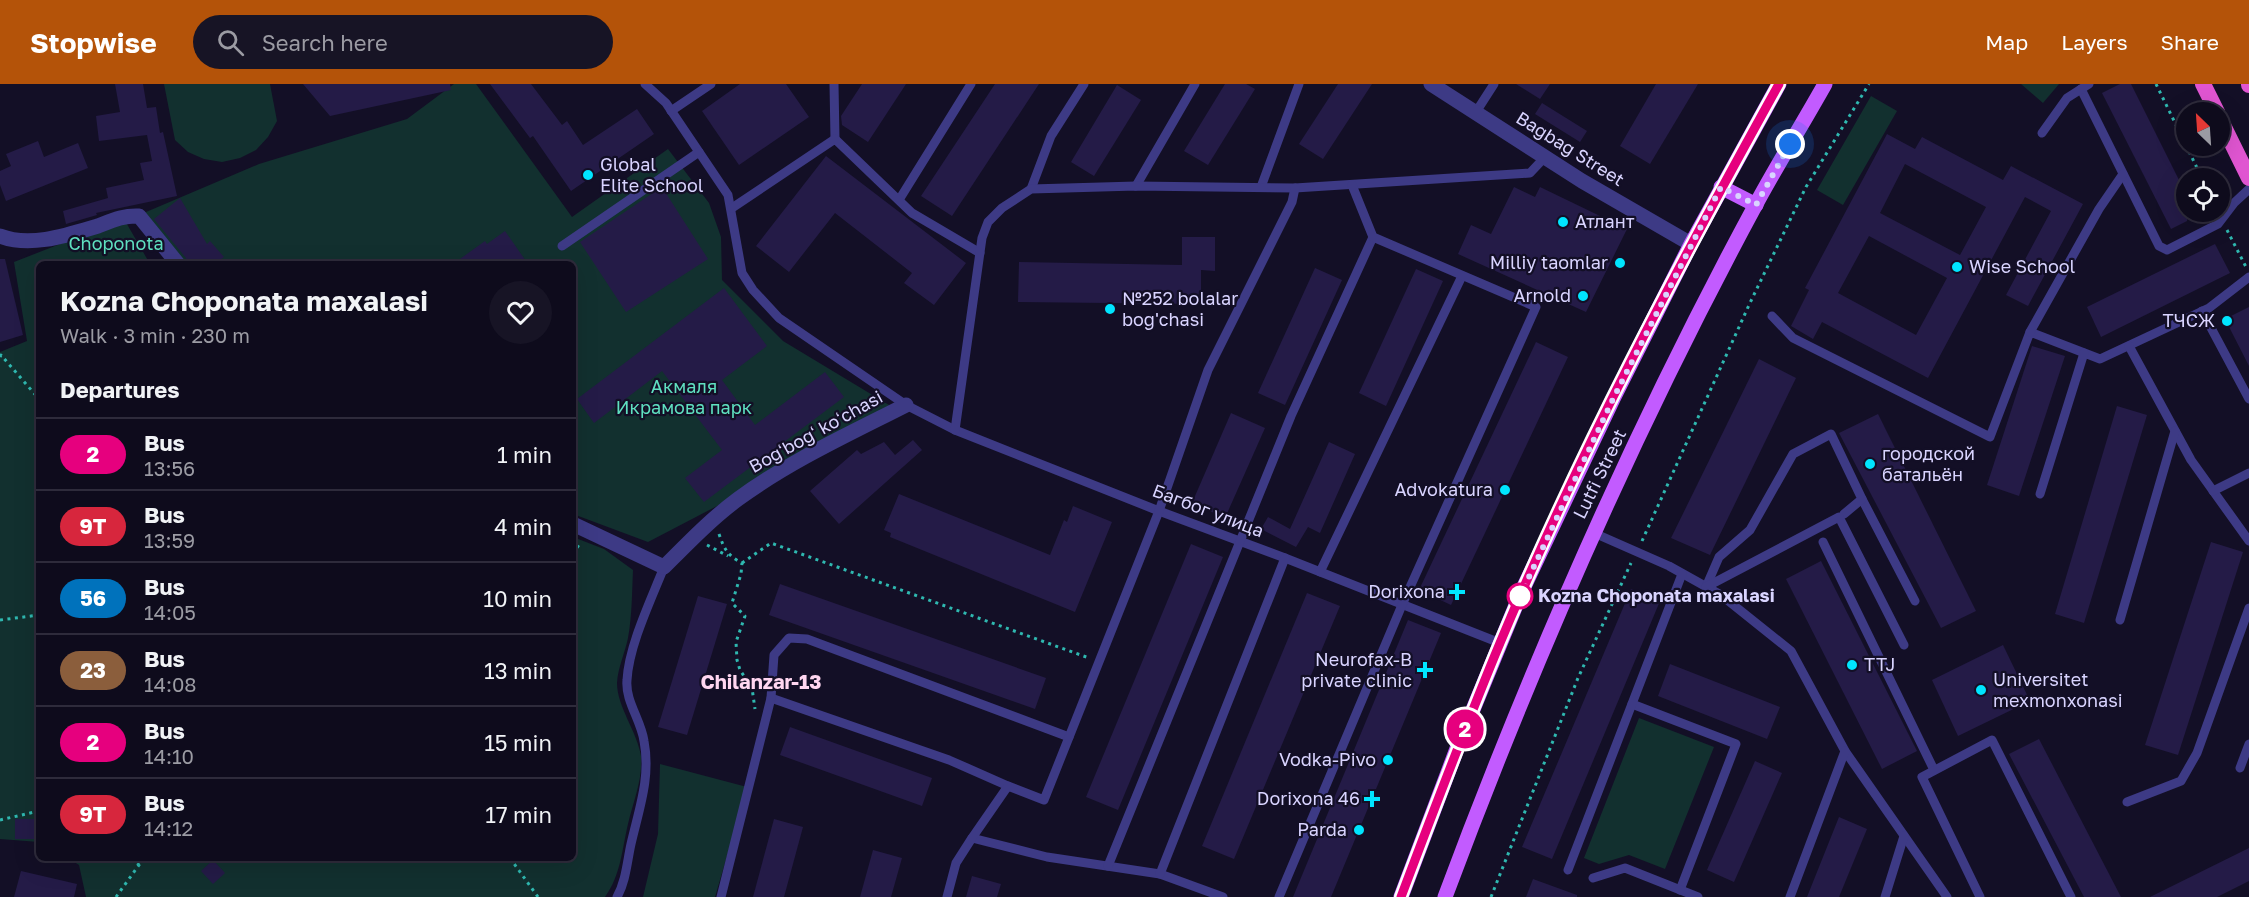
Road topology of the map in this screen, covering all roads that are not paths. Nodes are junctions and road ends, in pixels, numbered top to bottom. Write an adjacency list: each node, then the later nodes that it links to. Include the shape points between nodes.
1 (645, 84): 15 (lane, Багбог улица)
2 (711, 84): 15 (lane)
3 (834, 84): 18 (lane)
4 (971, 84): 31 (lane)
5 (1084, 84): 29 (lane, via 1051,136)
6 (1195, 84): 25 (lane)
7 (1431, 84): 16 (street, Bagbag Street)
8 (1494, 84): 16 (lane)
9 (1779, 84): 27 (main road, Lutfi Street)
10 (1825, 84): 32 (main road, Lutfi Street)
11 (1294, 86): 26 (lane)
12 (2205, 86): 14 (highway)
13 (2085, 87): 17 (lane, via 2067,98); 22 (lane)
14 (2212, 102)
15 (671, 111): 20 (lane, Багбог улица)
16 (1476, 112): 21 (street, Bagbag Street)
17 (2042, 133)
18 (835, 139): 31 (lane); 33 (lane)
19 (2230, 139): 23 (highway)
20 (699, 152): 33 (lane, Багбог улица, via 728,195); 37 (lane)
21 (1545, 156): 24 (lane, via 1530,173); 36 (street, Bagbag Street)
22 (2123, 174): 30 (lane, via 2159,246 2167,250 2222,220); 44 (lane, via 2099,208)
23 (2249, 178)
24 (1352, 185): 28 (lane); 35 (lane)
25 (1136, 186): 26 (lane); 29 (lane)
26 (1261, 187): 28 (lane)
27 (1721, 187): 32 (main road); 36 (main road, Lutfi Street)
28 (1295, 188): 55 (lane, via 1292,202 1208,369)
29 (1031, 189): 38 (lane, via 988,222)
30 (2249, 189)
31 (899, 200): 38 (lane, via 912,213)
32 (1756, 205): 58 (main road, Lutfi Street)
33 (732, 208): 48 (lane, Багбог улица, via 742,273 753,290 779,318)
34 (3, 237): 39 (street, via 37,241 129,215 139,216)
35 (1373, 237): 40 (lane); 59 (lane)
36 (1690, 244): 71 (main road, Lutfi Street)
37 (562, 246)
38 (980, 253): 49 (lane)
39 (176, 261)
40 (1462, 276): 64 (lane); 68 (lane, via 1536,308)
41 (2249, 276): 42 (lane)
42 (2202, 311): 45 (lane); 47 (lane)
43 (1772, 316): 44 (lane, via 1793,338 1990,437)
44 (2030, 332): 46 (lane)
45 (2129, 346): 46 (lane, via 2100,358); 50 (lane)
46 (2084, 353): 53 (lane)
47 (2249, 399)
48 (906, 405): 49 (lane, Багбог улица); 63 (street, Bogʻbogʻ koʻchasi, via 792,464 739,499)
49 (955, 430): 55 (lane, Багбог улица)
50 (2175, 431): 52 (lane); 70 (lane)
51 (2249, 473): 52 (lane)
52 (2213, 491): 60 (lane)
53 (2040, 494)
54 (1862, 499): 56 (lane); 66 (lane, via 1831,434 1793,454 1750,530 1719,557); 67 (lane)
55 (1159, 511): 59 (lane, Багбог улица); 75 (lane)
56 (1844, 514)
57 (576, 525): 63 (street)
58 (1594, 533): 65 (lane); 95 (main road, Lutfi Street, via 1538,661)
59 (1239, 541): 62 (lane, Багбог улица); 84 (lane)
60 (2249, 541)
61 (1823, 542): 79 (lane)
62 (1285, 558): 64 (lane, Багбог улица); 86 (lane)
63 (664, 567): 89 (lane, via 627,674 628,696 643,732 648,765 624,881)
64 (1320, 572): 68 (lane, Багбог улица)
65 (1682, 574): 66 (lane); 74 (lane)
66 (1706, 587): 72 (lane, via 1839,517); 77 (lane, via 1791,651)
67 (1915, 601)
68 (1402, 604): 71 (lane, Багбог улица); 93 (lane)
69 (2249, 608): 81 (lane, via 2197,753 2181,780)
70 (2120, 620)
71 (1500, 643): 94 (main road, Lutfi Street)
72 (1904, 645)
73 (771, 698): 75 (lane, via 774,655 789,638 807,639); 80 (lane, via 949,760); 90 (lane)
74 (1632, 704): 85 (lane); 88 (lane, via 1736,744)
75 (1070, 737): 80 (lane, via 1044,800)
76 (2249, 744): 78 (lane)
77 (1845, 751): 82 (lane); 97 (lane)
78 (2240, 768)
79 (1934, 770): 100 (lane, via 1922,777); 101 (lane, via 1992,740)
80 (1008, 786): 83 (lane)
81 (2127, 802)
82 (1904, 836): 98 (lane); 99 (lane)
83 (972, 837): 84 (lane, via 1047,857); 91 (lane, via 956,863)
84 (1108, 866): 86 (lane)
85 (1568, 870)
86 (1160, 874): 92 (lane)
87 (1593, 878): 88 (lane, via 1625,868)
88 (1680, 890): 96 (lane)
89 (617, 897)
90 (721, 897)
91 (947, 897)
92 (1223, 897)
93 (1278, 897)
94 (1401, 897)
95 (1445, 897)
96 (1698, 897)
97 (1790, 897)
98 (1884, 897)
99 (1947, 897)
100 (1980, 897)
101 (2071, 897)

